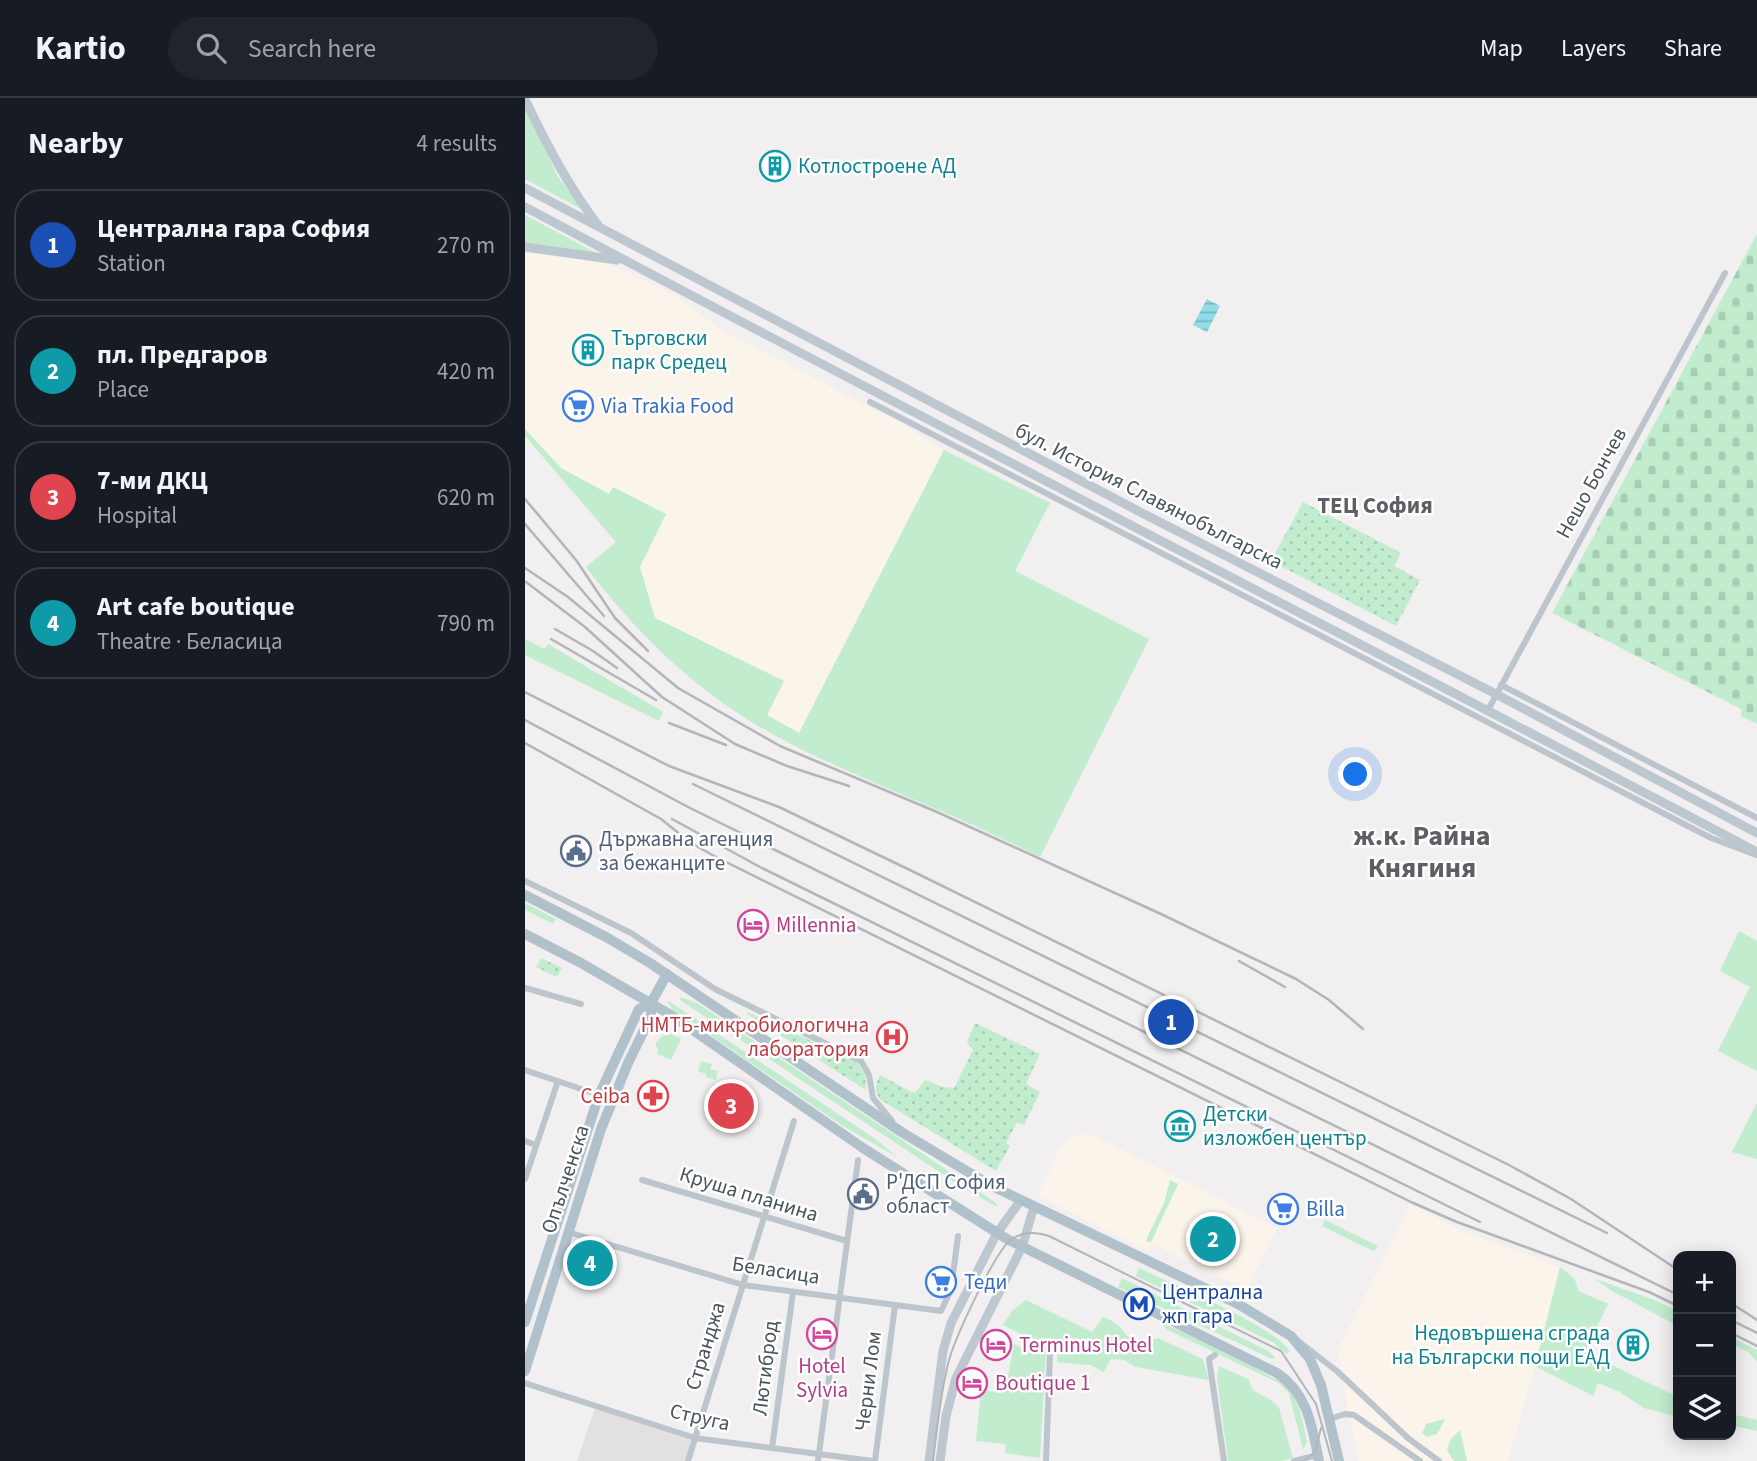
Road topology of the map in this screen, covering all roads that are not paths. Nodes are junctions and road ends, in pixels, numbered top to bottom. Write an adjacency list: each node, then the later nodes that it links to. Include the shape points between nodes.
1 (525, 99): 4 (main road, via 556,164)
2 (525, 188): 4 (main road, бул. История Славянобългарска)
3 (525, 207): 6 (main road, бул. История Славянобългарска)
4 (601, 229): 11 (main road, бул. История Славянобългарска, via 1136,510)
5 (525, 247): 6 (main road)
6 (625, 261): 12 (main road, бул. История Славянобългарска)
7 (1725, 273): 9 (street, Нешо Бончев)
8 (1699, 300): 9 (street)
9 (1708, 305): 11 (street, Нешо Бончев)
10 (870, 402): 15 (street, бул. История Славянобългарска, via 1711,838)
11 (1499, 689): 12 (street, Нешо Бончев); 13 (street, бул. История Славянобългарска); 14 (main road, бул. История Славянобългарска)
12 (1488, 710): 15 (main road, бул. История Славянобългарска)
13 (1757, 818)
14 (1757, 833)
15 (1757, 854)
16 (525, 881): 27 (street, via 631,933 715,989 861,1061 877,1106)
17 (525, 895): 19 (main road)
18 (525, 934): 21 (main road)
19 (667, 974): 21 (main road, Опълченска); 27 (main road)
20 (525, 988): 22 (street)
21 (651, 1003): 25 (main road, Опълченска, via 639,1009); 36 (main road, Опълченска, via 651,1016 601,1129); 37 (main road)
22 (581, 1004)
23 (525, 1070): 24 (street)
24 (558, 1082): 25 (street); 29 (street)
25 (599, 1095): 44 (main road, Опълченска)
26 (794, 1121): 35 (street, Странджа)
27 (903, 1133): 33 (main road)
28 (525, 1141): 29 (street)
29 (536, 1145): 31 (street)
30 (858, 1160): 39 (street)
31 (525, 1179)
32 (642, 1180): 35 (street, Круша планина)
33 (1021, 1200): 34 (main road); 37 (main road)
34 (1034, 1207): 40 (main road); 47 (main road, via 1238,1304)
35 (764, 1216): 39 (street, Круша планина); 41 (street, Странджа)
36 (568, 1232): 41 (street, Беласица); 50 (main road, Опълченска)
37 (997, 1233): 40 (main road); 59 (main road, via 946,1337)
38 (958, 1236): 45 (street, Беласица, via 951,1290 941,1311)
39 (847, 1241): 43 (street)
40 (1022, 1247): 56 (main road, via 1286,1379 1310,1415); 60 (main road, via 956,1378)
41 (743, 1285): 42 (street, Беласица); 53 (street, Странджа)
42 (793, 1292): 43 (street, Беласица); 54 (street, Лютиброд)
43 (840, 1298): 45 (street, Беласица); 55 (street)
44 (528, 1300): 46 (main road, Опълченска)
45 (895, 1305): 58 (street, Черни Лом)
46 (525, 1322)
47 (1291, 1336): 52 (main road, via 1310,1359); 66 (street)
48 (1050, 1353): 61 (street)
49 (1215, 1355): 62 (street, via 1209,1359)
50 (525, 1371)
51 (525, 1383): 53 (street, Струга)
52 (1331, 1419): 64 (main road); 65 (street, via 1354,1415)
53 (695, 1438): 54 (street, Струга); 57 (street, Странджа)
54 (772, 1448): 55 (street, Струга)
55 (819, 1457): 58 (street, Струга)
56 (1319, 1458): 63 (street)
57 (688, 1461)
58 (874, 1461)
59 (929, 1461)
60 (940, 1461)
61 (1046, 1461)
62 (1224, 1461)
63 (1293, 1461)
64 (1339, 1461)
65 (1420, 1461)
66 (1439, 1461)

